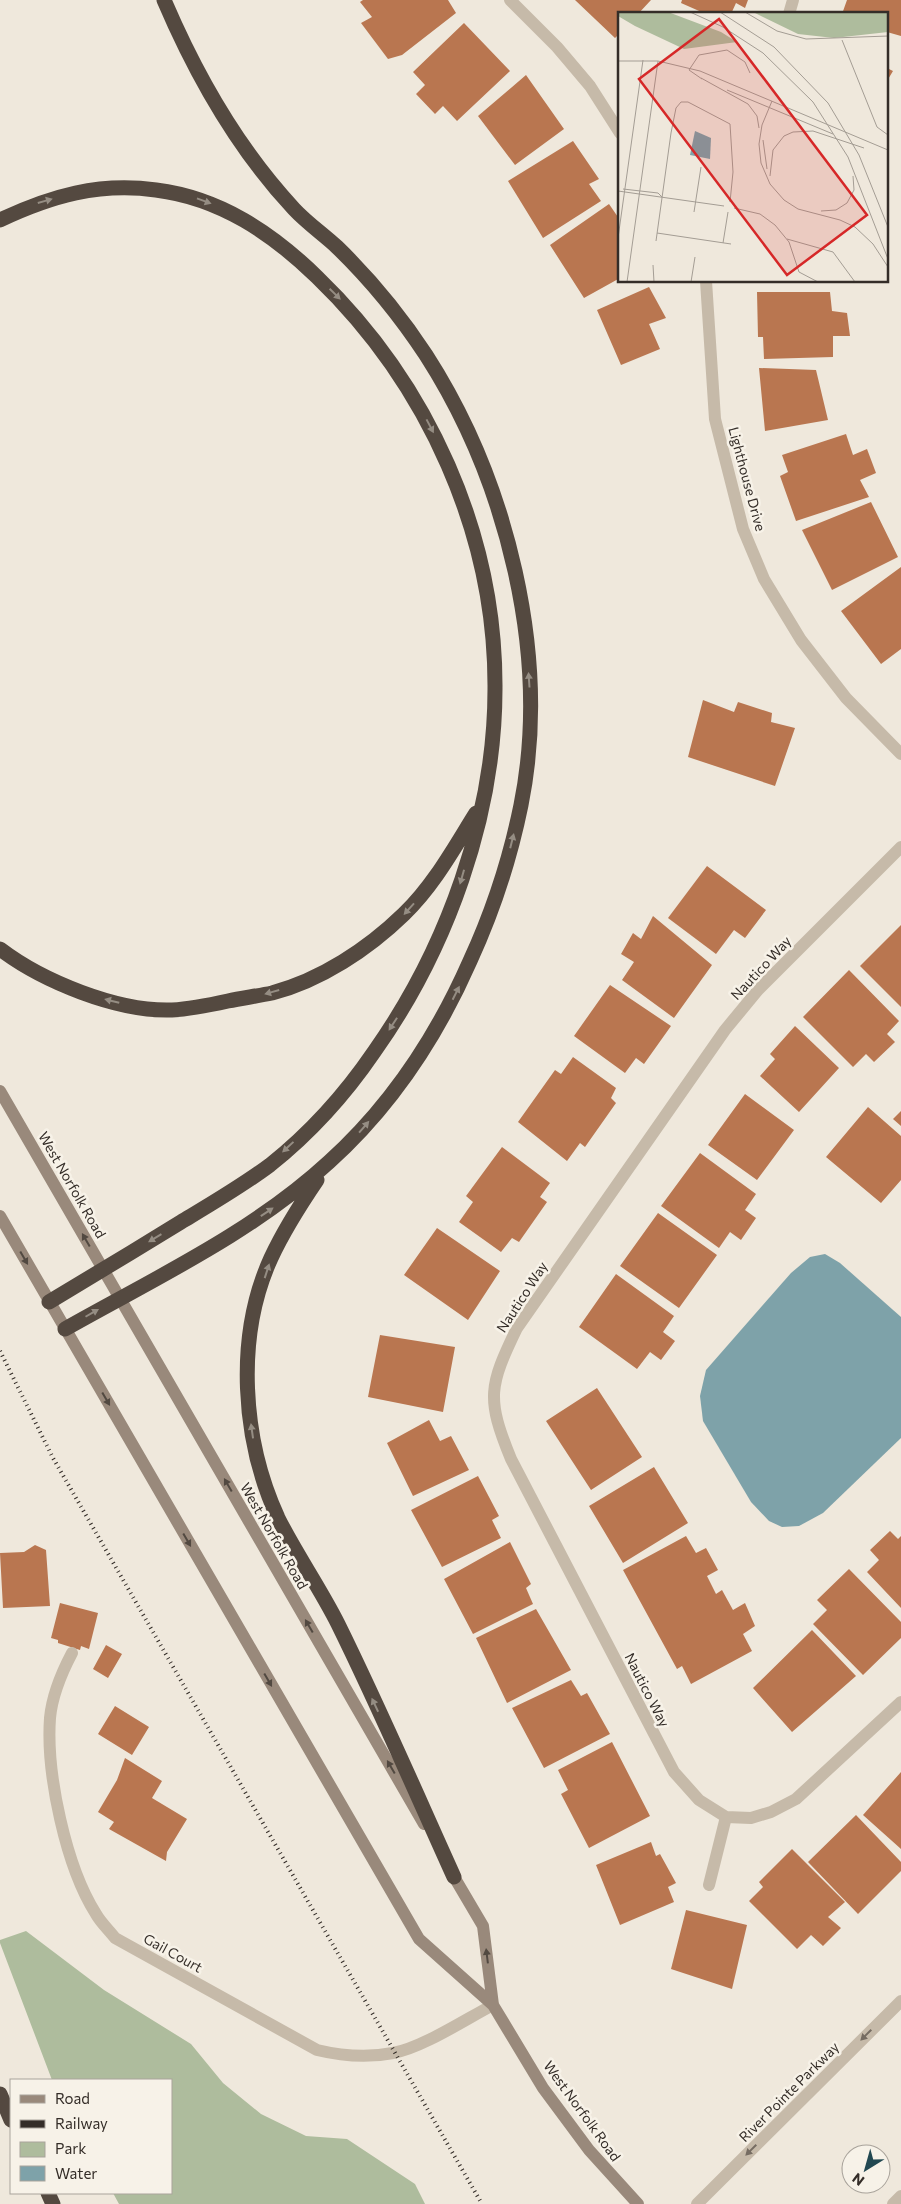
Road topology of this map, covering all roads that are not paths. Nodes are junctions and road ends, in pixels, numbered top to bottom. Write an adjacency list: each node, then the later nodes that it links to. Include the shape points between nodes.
1 (164, 0): 11 (highway, one-way to 1, via 392,1095 424,1049 478,944 504,874 522,801 528,746 529,692 524,623 512,555 493,489 460,414 425,354 384,299 337,248 296,212 267,178 217,106)
2 (510, 0): 3 (street, via 590,86)
3 (618, 130)
4 (0, 220): 7 (highway, one-way to 7, via 37,203 79,191 157,190 200,199 232,212 269,234 344,303 386,354 415,398 440,444 464,506 482,569 493,634 494,740)
5 (706, 282): 6 (street, Lighthouse Drive, via 716,419 742,530 764,579 801,640 846,698)
6 (901, 754)
7 (486, 797): 9 (highway, one-way to 9, via 430,885 404,914 368,945 327,971 273,992 171,1010 130,1006 80,992 23,966); 13 (highway, one-way to 13, via 457,894 423,970 400,1013 347,1087 270,1164)
8 (901, 846): 19 (street, Nautico Way, via 758,990 725,1030 517,1328 499,1365 492,1395 496,1424 511,1459 670,1764 699,1800)
9 (0, 949)
10 (0, 1091): 13 (street, West Norfolk Road, one-way to 10)
11 (330, 1162): 14 (highway, one-way to 11, via 267,1212); 20 (highway, one-way to 11, via 337,1622 278,1517 253,1439 247,1391 255,1305 270,1260 292,1217)
12 (0, 1216): 15 (street, West Norfolk Road, one-way to 15)
13 (103, 1270): 14 (street, West Norfolk Road); 15 (highway)
14 (119, 1298): 16 (highway, one-way to 14); 20 (street, West Norfolk Road, one-way to 14)
15 (50, 1302): 16 (street, West Norfolk Road)
16 (65, 1329): 23 (street, West Norfolk Road, one-way to 23, via 419,1939)
17 (72, 1653): 23 (street, Gail Court, via 62,1673 50,1717 50,1757 60,1819 79,1882 96,1915 115,1938 317,2050 336,2054 368,2056 395,2053)
18 (901, 1702): 19 (street, via 796,1799 750,1818)
19 (726, 1817): 21 (street)
20 (454, 1877): 23 (street, West Norfolk Road, one-way to 20, via 483,1926)
21 (709, 1885)
22 (901, 2001): 28 (street, River Pointe Parkway, one-way to 28)
23 (494, 2005): 27 (street, West Norfolk Road, via 543,2088 589,2150)
24 (0, 2094): 25 (highway)
25 (10, 2118)
26 (901, 2196): 29 (street)
27 (638, 2204)
28 (697, 2204)
29 (893, 2204)

